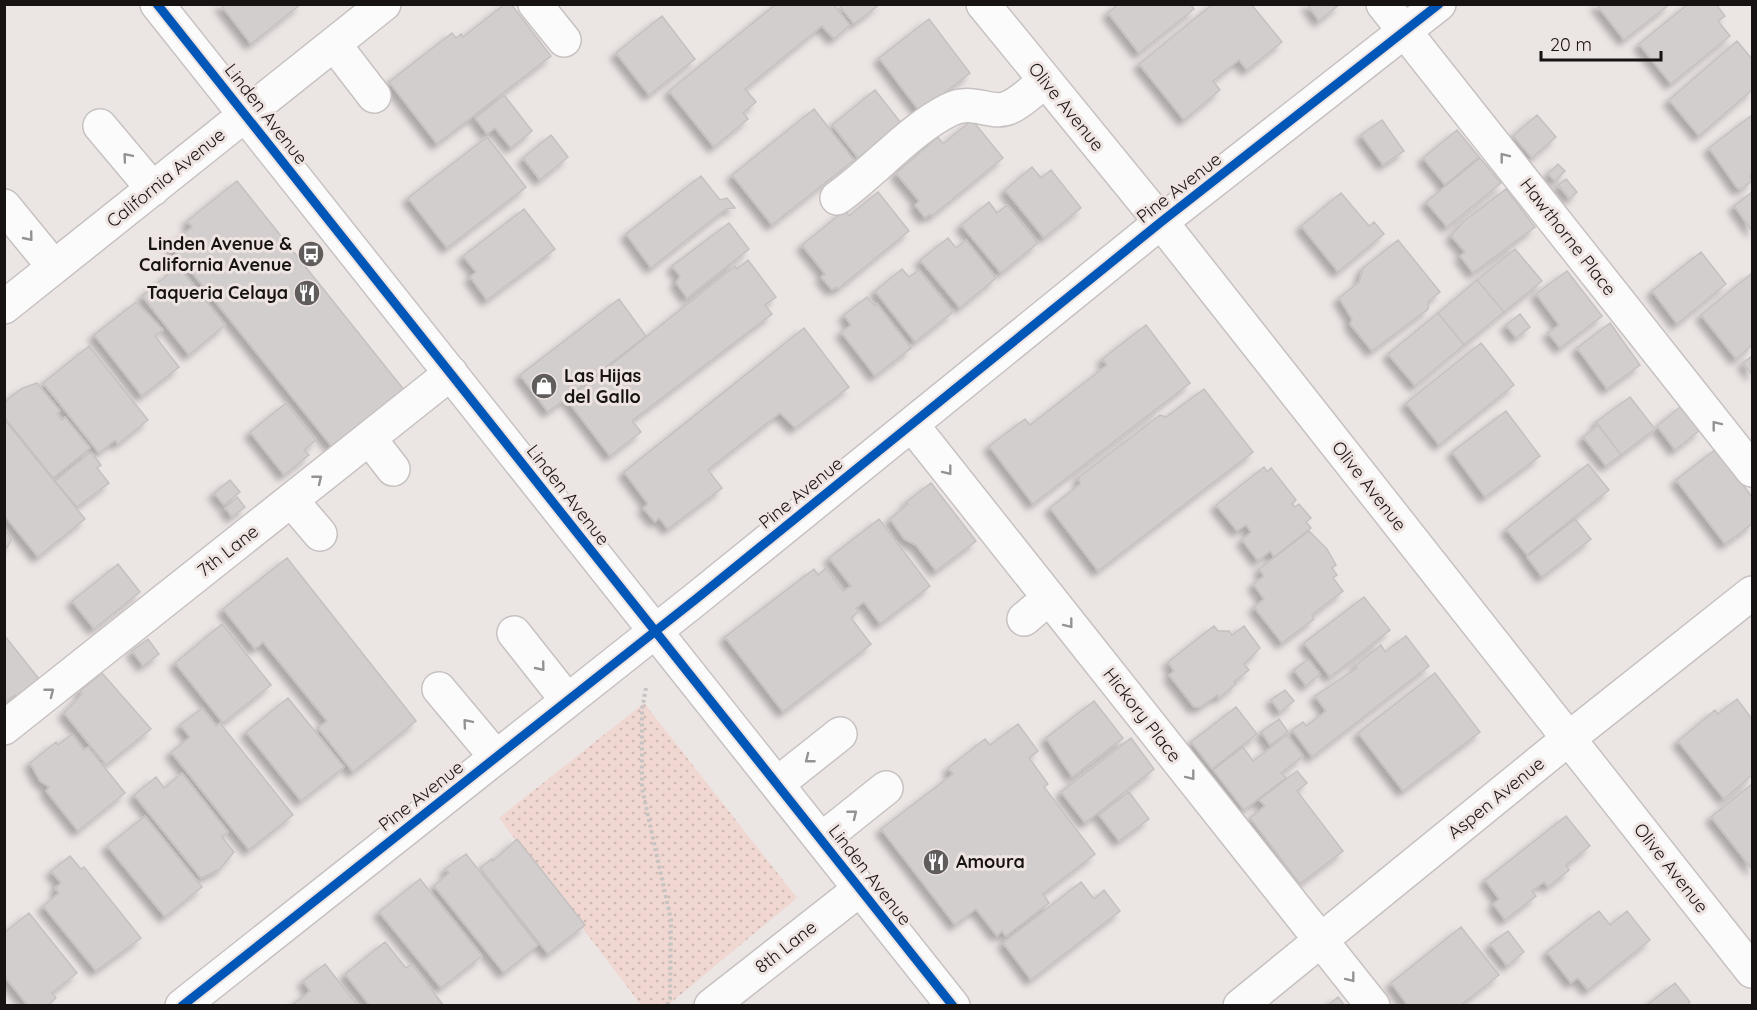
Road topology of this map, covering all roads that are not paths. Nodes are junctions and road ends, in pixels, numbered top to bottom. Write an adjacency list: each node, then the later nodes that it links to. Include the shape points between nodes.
1 (157, 4): 12 (street, Linden Avenue)
2 (384, 4): 9 (street, California Avenue)
3 (535, 4): 8 (street)
4 (983, 4): 10 (street, Olive Avenue)
5 (1383, 4): 7 (street, Hawthorne Place)
6 (1439, 4): 7 (street, Pine Avenue)
7 (1405, 32): 17 (street, Pine Avenue); 24 (street, Hawthorne Place, one-way to 7)
8 (564, 40)
9 (334, 45): 11 (street); 12 (street, California Avenue)
10 (1045, 81): 15 (street, via 1008,108 961,104 947,111); 17 (street, Olive Avenue)
11 (374, 96)
12 (245, 115): 14 (street, California Avenue); 20 (street, Linden Avenue)
13 (100, 126): 14 (street, one-way to 13)
14 (153, 189): 18 (street, California Avenue)
15 (837, 198)
16 (4, 206): 18 (street, one-way to 18)
17 (1161, 222): 21 (street, Pine Avenue); 36 (street, Olive Avenue)
18 (54, 267): 19 (street, California Avenue)
19 (4, 307)
20 (451, 373): 22 (street, 7th Lane); 30 (street, Linden Avenue)
21 (912, 425): 28 (street, Hickory Place, one-way to 28); 30 (street, Pine Avenue)
22 (369, 438): 23 (street); 25 (street, 7th Lane, one-way to 22)
23 (393, 469)
24 (1752, 470)
25 (291, 500): 26 (street); 34 (street, 7th Lane, one-way to 25)
26 (320, 534)
27 (1752, 593): 36 (street, Aspen Avenue)
28 (1049, 598): 29 (street); 42 (street, Hickory Place, one-way to 42, via 1247,862)
29 (1024, 619)
30 (655, 631): 33 (street, Pine Avenue); 38 (street, Linden Avenue)
31 (514, 633): 33 (street, one-way to 33)
32 (439, 689): 37 (street, one-way to 32)
33 (567, 700): 37 (street, Pine Avenue)
34 (4, 728)
35 (840, 734): 38 (street, one-way to 38)
36 (1568, 739): 42 (street, Aspen Avenue); 43 (street, Olive Avenue)
37 (496, 757): 44 (street, Pine Avenue)
38 (777, 784): 40 (street, Linden Avenue)
39 (885, 788): 40 (street, one-way to 39)
40 (821, 840): 41 (street, Linden Avenue)
41 (860, 890): 45 (street, 8th Lane); 46 (street, Linden Avenue)
42 (1322, 941): 47 (street, Aspen Avenue); 48 (street, Hickory Place, one-way to 48)
43 (1752, 971)
44 (182, 1005)
45 (711, 1005)
46 (953, 1005)
47 (1240, 1005)
48 (1373, 1005)

